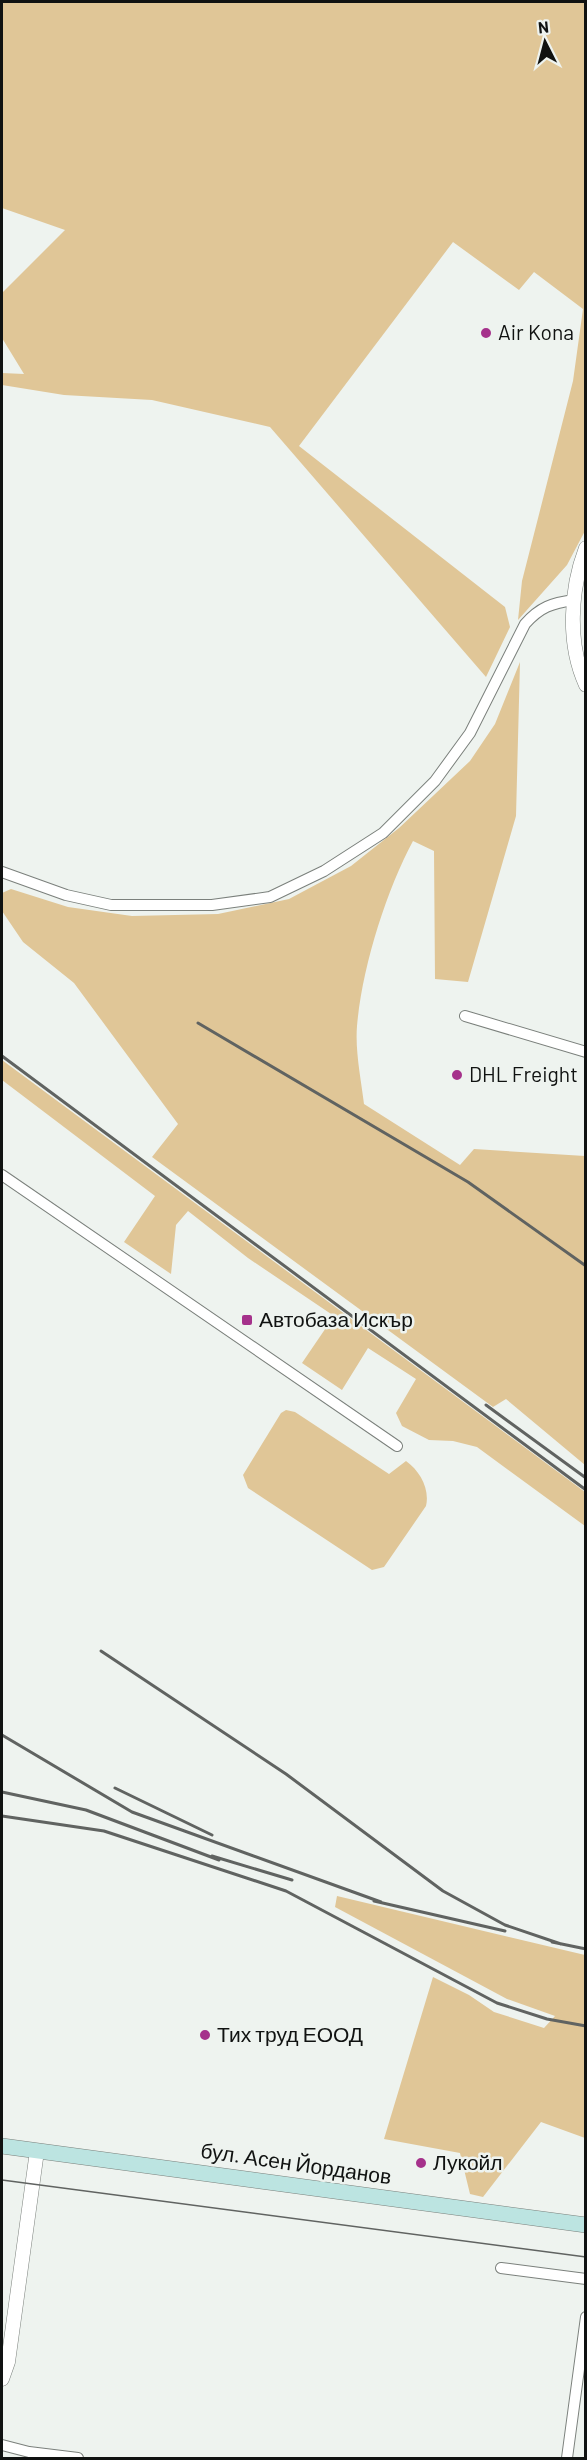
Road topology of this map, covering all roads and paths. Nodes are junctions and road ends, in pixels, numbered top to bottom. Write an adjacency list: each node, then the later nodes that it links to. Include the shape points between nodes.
1 (585, 548): 2 (street)
2 (574, 600): 3 (street, via 573,632); 4 (street, via 551,603 525,624 470,733 435,781 383,832 324,871 270,897 212,905 111,905 66,895)
3 (585, 685)
4 (2, 872)
5 (465, 1016): 6 (street)
6 (585, 1052)
7 (2, 1175): 8 (street)
8 (397, 1446)
9 (2, 2146): 10 (main road, бул. Асен Йорданов)
10 (37, 2151): 11 (main road, бул. Асен Йорданов); 15 (street, via 8,2362)
11 (585, 2225)
12 (501, 2268): 13 (street)
13 (585, 2279)
14 (585, 2317): 18 (street)
15 (2, 2379)
16 (2, 2445): 17 (street)
17 (78, 2458)
18 (567, 2458)

